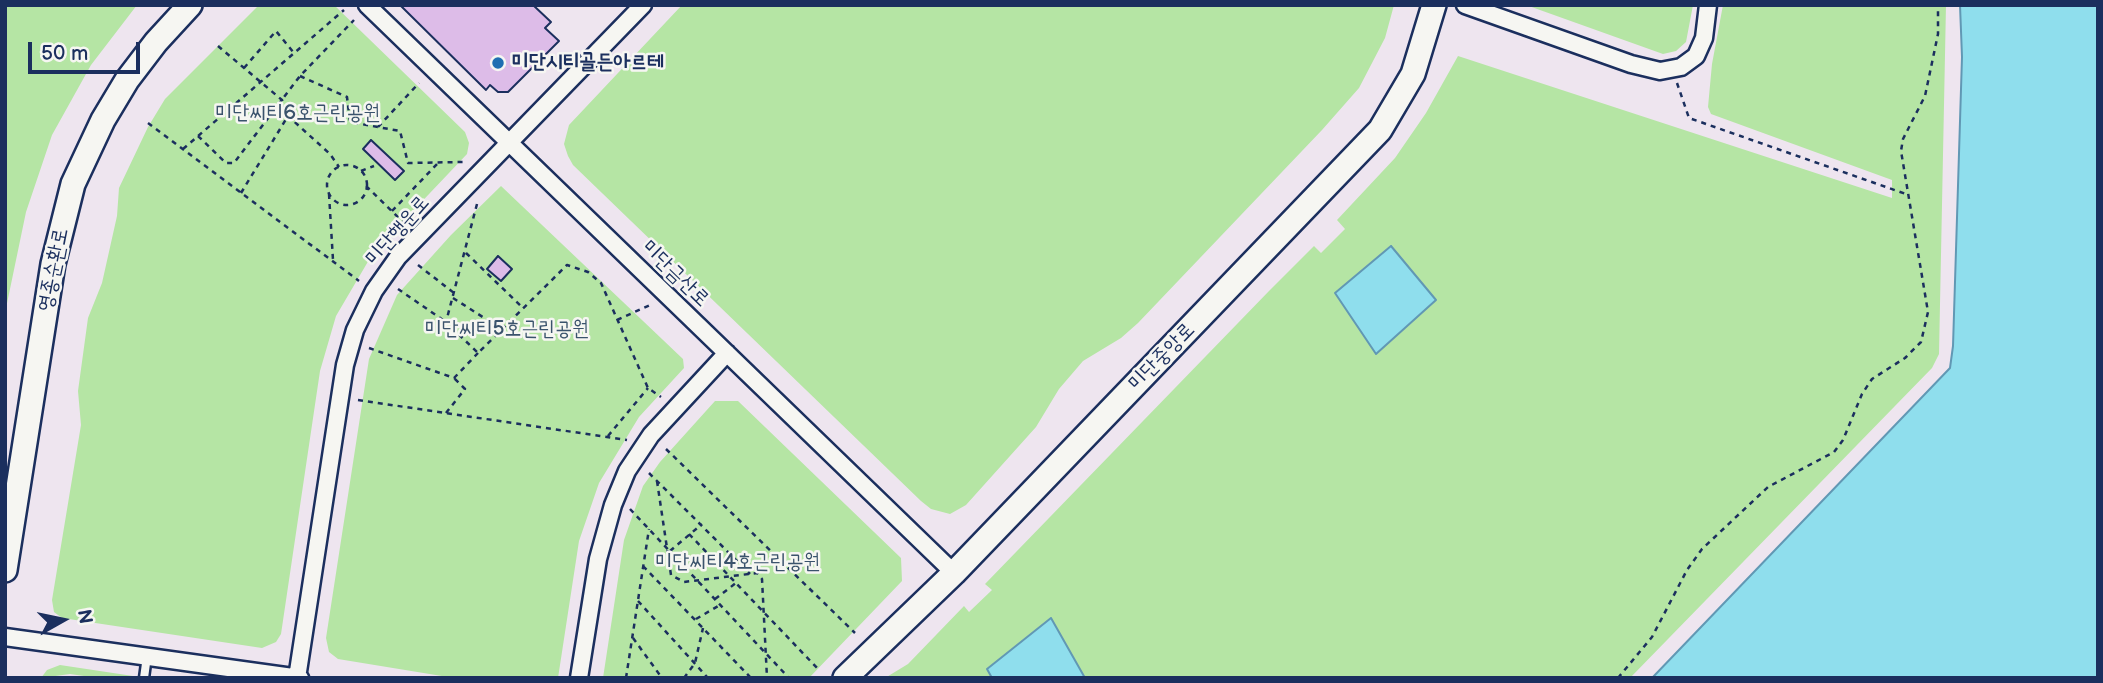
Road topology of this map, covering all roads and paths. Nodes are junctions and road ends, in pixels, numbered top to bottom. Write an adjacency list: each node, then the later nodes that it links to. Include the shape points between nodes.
1 (190, 5): 66 (street, 영종순환로, via 127,80 74,184 53,264)
2 (367, 5): 22 (street, 미단금산로)
3 (643, 5): 22 (street, 미단행운로)
4 (1434, 5): 67 (street, 미단중앙로, via 1413,74 1380,130)
5 (1465, 5): 13 (street, via 1640,67)
6 (1708, 5): 13 (street, via 1701,49)
7 (1938, 5): 32 (path, via 1938,34 1924,96 1903,139)
8 (344, 10): 11 (path)
9 (354, 20): 14 (path)
10 (218, 46): 12 (path)
11 (294, 53): 12 (path, via 276,31); 15 (path)
12 (244, 68): 15 (path)
13 (1672, 70): 32 (path, via 1689,118)
14 (300, 76): 17 (path); 20 (path, via 347,97 350,122)
15 (261, 82): 17 (path); 21 (path)
16 (419, 83): 20 (path)
17 (282, 100): 18 (path); 21 (path, via 232,164)
18 (288, 116): 27 (path); 30 (path)
19 (148, 123): 23 (path)
20 (378, 127): 25 (path, via 400,131 408,163)
21 (198, 136): 23 (path)
22 (510, 143): 49 (street, 미단금산로); 86 (street, 미단행운로, via 398,257 355,330 338,404)
23 (183, 149): 30 (path)
24 (463, 162): 25 (path)
25 (438, 163): 34 (path)
26 (374, 166): 28 (path)
27 (339, 167): 28 (path); 31 (path, via 328,177)
28 (361, 171): 29 (path)
29 (366, 186): 31 (path, via 364,195 351,205 334,201); 34 (path)
30 (242, 193): 37 (path)
31 (329, 194): 37 (path)
32 (1906, 194): 96 (path, via 1928,313 1921,342 1872,379 1834,452 1768,487 1702,549 1652,637)
33 (477, 204): 36 (path)
34 (392, 211): 35 (path)
35 (404, 223)
36 (466, 253): 41 (path); 43 (path)
37 (333, 262): 39 (path)
38 (418, 265): 41 (path)
39 (359, 282)
40 (398, 289): 45 (path)
41 (454, 296): 45 (path); 46 (path)
42 (650, 305): 44 (path)
43 (523, 308): 44 (path, via 567,265 588,272 601,283); 46 (path)
44 (617, 320): 51 (path)
45 (446, 322): 48 (path)
46 (502, 329): 48 (path)
47 (369, 348): 50 (path)
48 (478, 353): 50 (path)
49 (727, 353): 67 (street, 미단금산로); 87 (street, via 651,435 627,471 598,559)
50 (454, 378): 54 (path, via 465,389)
51 (648, 388): 52 (path); 55 (path)
52 (661, 397)
53 (358, 400): 54 (path)
54 (446, 413): 55 (path)
55 (607, 437): 56 (path)
56 (627, 440)
57 (666, 449): 78 (path)
58 (649, 473): 59 (path)
59 (657, 481): 61 (path); 64 (path)
60 (630, 509): 62 (path)
61 (702, 524): 63 (path); 68 (path)
62 (649, 529): 64 (path); 65 (path)
63 (690, 534): 64 (path); 69 (path)
64 (668, 550): 70 (path); 70 (path, via 671,575 679,581)
65 (643, 566): 73 (path); 76 (path)
66 (5, 570)
67 (954, 573): 95 (street, 미단중앙로)
68 (750, 574): 69 (path); 75 (path, via 757,573 762,579)
69 (730, 576): 70 (path); 71 (path)
70 (697, 580): 72 (path)
71 (736, 583): 72 (path); 75 (path)
72 (715, 599): 74 (path)
73 (638, 601): 80 (path); 83 (path)
74 (720, 605): 76 (path); 81 (path)
75 (764, 612): 81 (path); 84 (path)
76 (695, 620): 77 (path)
77 (703, 628): 83 (path); 92 (path)
78 (855, 633)
79 (5, 637): 82 (street)
80 (632, 637): 88 (path); 89 (path)
81 (765, 653): 93 (path); 94 (path)
82 (148, 656): 85 (lane); 86 (street)
83 (695, 663): 90 (path); 91 (path)
84 (820, 670)
85 (144, 678)
86 (298, 678)
87 (579, 678)
88 (626, 678)
89 (662, 678)
90 (684, 678)
91 (708, 678)
92 (751, 678)
93 (766, 678)
94 (789, 678)
95 (845, 678)
96 (1618, 678)

